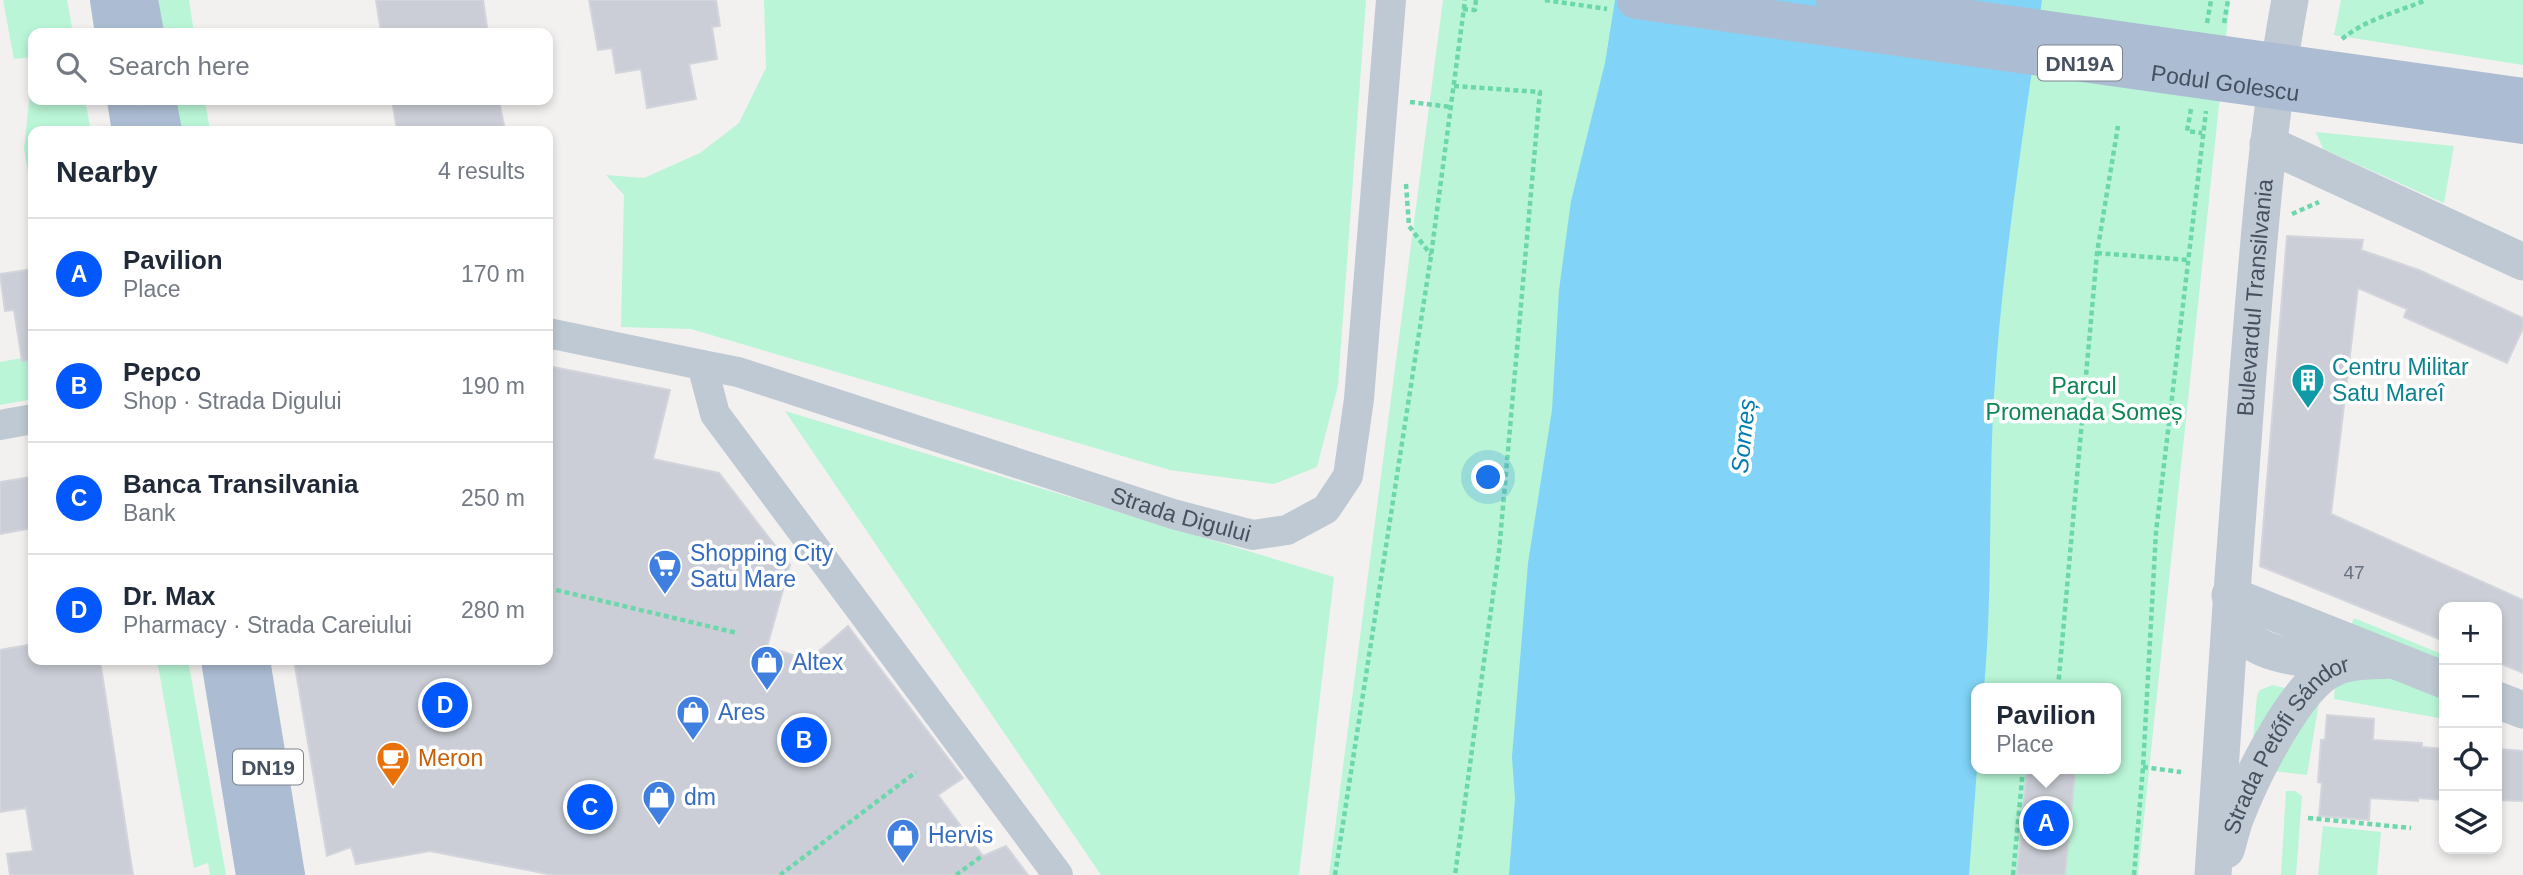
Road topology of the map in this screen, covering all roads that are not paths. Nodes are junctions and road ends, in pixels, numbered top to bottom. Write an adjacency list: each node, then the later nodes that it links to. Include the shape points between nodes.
1 (109, 0): 7 (main road)
2 (139, 0): 8 (main road)
3 (1391, 0): 18 (street, Strada Digului, via 1359,399 1348,476 1326,509 1287,530 1253,534 1173,514 738,372)
4 (1636, 0): 12 (main road, Podul Golescu / DN19A, bridge)
5 (1835, 0): 9 (main road, Podul Golescu / DN19A, bridge)
6 (2290, 0): 15 (street, Bulevardul Transilvania)
7 (113, 28)
8 (144, 28)
9 (2523, 97)
10 (127, 105): 13 (main road)
11 (158, 105): 14 (main road)
12 (2523, 125)
13 (130, 126)
14 (162, 126)
15 (2268, 144): 16 (street); 21 (street, Bulevardul Transilvania)
16 (2523, 262)
17 (553, 334): 18 (street, Strada Digului)
18 (702, 365): 31 (street, via 715,414)
19 (28, 420): 20 (street)
20 (0, 425)
21 (2230, 595): 22 (street, Strada Petőfi Sándor); 23 (street, Bulevardul Transilvania, via 2238,624 2250,641 2309,660); 32 (street, Bulevardul Transilvania)
22 (2392, 660): 23 (street, Strada Petőfi Sándor); 26 (street, Strada Petőfi Sándor)
23 (2350, 662): 33 (street, Strada Petőfi Sándor, via 2331,668 2303,692 2286,719 2237,814)
24 (221, 665): 29 (main road, DN19)
25 (252, 665): 30 (main road, DN19)
26 (2439, 678)
27 (2502, 702): 28 (street)
28 (2523, 710)
29 (255, 875)
30 (286, 875)
31 (1058, 875)
32 (2213, 875)
33 (2219, 875)

